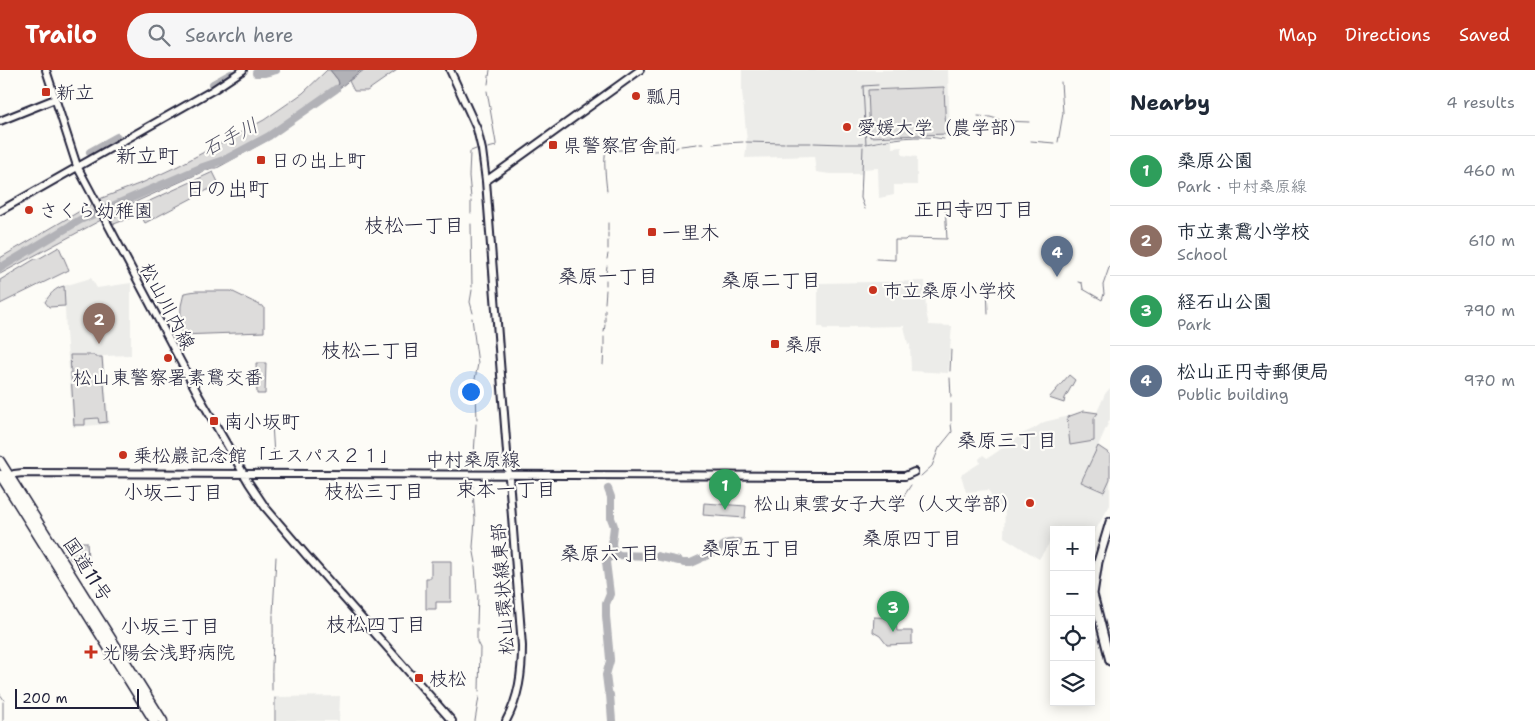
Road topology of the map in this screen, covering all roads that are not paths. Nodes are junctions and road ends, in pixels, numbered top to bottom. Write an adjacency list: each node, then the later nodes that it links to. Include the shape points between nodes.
1 (46, 70): 5 (street, 松山川内線)
2 (243, 70): 7 (street)
3 (450, 70): 8 (street, 松山環状線東部, via 477,129)
4 (640, 70): 8 (street)
5 (55, 99): 6 (street); 7 (street, 松山川内線)
6 (0, 121)
7 (77, 166): 9 (street); 12 (street, 松山川内線)
8 (486, 181): 13 (street, 松山環状線東部)
9 (0, 211)
10 (0, 461): 14 (highway, 国道11号)
11 (914, 472): 13 (street, 中村桑原線, via 905,476)
12 (244, 474): 13 (street, 中村桑原線); 14 (street, 中村桑原線, via 23,473); 19 (street, 松山川内線, via 271,514)
13 (509, 474): 20 (street, 松山環状線東部, via 522,660 518,692)
14 (4, 477): 17 (highway, 国道11号); 18 (highway, 国道11号, via 110,633)
15 (1110, 522): 16 (main road, via 1093,594)
16 (1110, 661)
17 (154, 721)
18 (163, 721)
19 (452, 721)
20 (506, 721)

